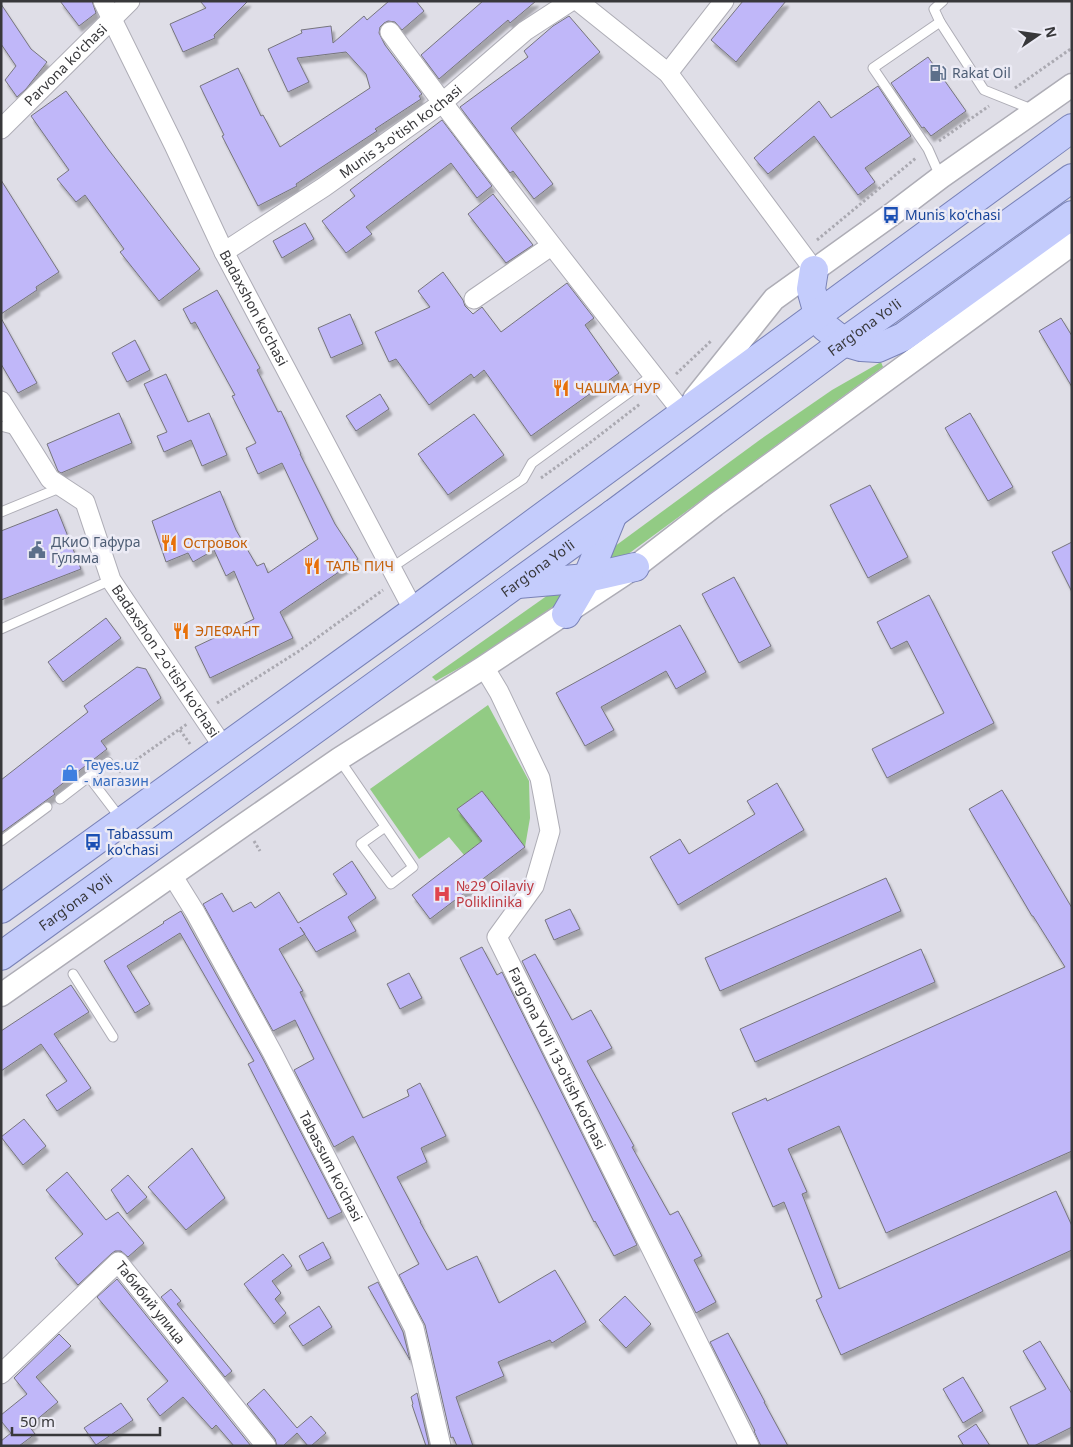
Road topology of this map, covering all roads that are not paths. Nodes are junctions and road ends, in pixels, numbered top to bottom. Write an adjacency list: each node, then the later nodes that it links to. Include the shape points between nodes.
1 (103, 1): 7 (street, Badaxshon ko'chasi)
2 (130, 1): 7 (street, Parvona ko'chasi)
3 (571, 1): 12 (street, Munis 3-o'tish ko'chasi, via 525,31)
4 (578, 1): 10 (street)
5 (724, 1): 10 (street)
6 (943, 1): 8 (lane, via 934,9)
7 (112, 18): 15 (street, Parvona ko'chasi); 21 (street, Badaxshon ko'chasi)
8 (940, 22): 13 (lane, via 984,90); 16 (lane, via 873,68 928,149)
9 (390, 32): 12 (street)
10 (668, 72): 22 (street)
11 (1072, 85): 13 (street)
12 (442, 102): 20 (street); 21 (street, Munis 3-o'tish ko'chasi, via 324,187)
13 (1035, 110): 16 (street)
14 (1072, 128): 24 (main road)
15 (1, 129)
16 (940, 177): 22 (street)
17 (1072, 178): 25 (main road, Farg'ona Yo'li)
18 (1072, 215): 25 (main road, via 903,337 878,348)
19 (1072, 244): 34 (street)
20 (551, 246): 23 (street); 26 (street)
21 (224, 252): 35 (street, Badaxshon ko'chasi)
22 (814, 270): 24 (main road, via 811,289); 28 (street, via 774,299)
23 (474, 299)
24 (818, 314): 25 (main road, via 825,327); 28 (main road)
25 (844, 342): 33 (main road, Farg'ona Yo'li)
26 (653, 375): 28 (street); 35 (lane, via 532,463 523,479)
27 (1, 401): 30 (street, Badaxshon 2-o'tish ko'chasi)
28 (683, 413): 39 (main road)
29 (1, 426): 30 (lane)
30 (21, 432): 31 (street, Badaxshon 2-o'tish ko'chasi, via 50,479)
31 (62, 487): 32 (lane); 37 (street, Badaxshon 2-o'tish ko'chasi, via 85,502)
32 (1, 512)
33 (614, 514): 36 (main road); 38 (main road, Farg'ona Yo'li)
34 (635, 567): 36 (main road); 40 (street)
35 (391, 568): 39 (street, Badaxshon ko'chasi)
36 (587, 578): 38 (main road); 40 (main road)
37 (111, 580): 41 (lane); 43 (street, Badaxshon 2-o'tish ko'chasi)
38 (516, 584): 54 (main road, Farg'ona Yo'li)
39 (414, 611): 43 (main road)
40 (566, 614): 42 (street)
41 (1, 629)
42 (484, 668): 44 (street); 61 (street, Farg'ona Yo'li 13-o'tish ko'chasi, via 540,778 550,831 534,886 497,937)
43 (224, 748): 49 (main road)
44 (339, 759): 50 (lane); 52 (street)
45 (108, 762): 46 (lane)
46 (88, 777): 47 (lane); 49 (lane)
47 (60, 799)
48 (47, 807): 51 (lane)
49 (122, 821): 53 (main road)
50 (385, 827): 50 (lane, via 361,844 391,884 412,867)
51 (1, 841)
52 (172, 875): 56 (street); 60 (street, Tabassum ko'chasi, via 272,1052 414,1328)
53 (1, 909)
54 (1, 956)
55 (73, 974): 57 (lane)
56 (1, 995)
57 (113, 1037)
58 (1, 1374): 59 (street, Табибий улица, via 118,1262)
59 (266, 1446)
60 (441, 1446)
61 (749, 1446)

